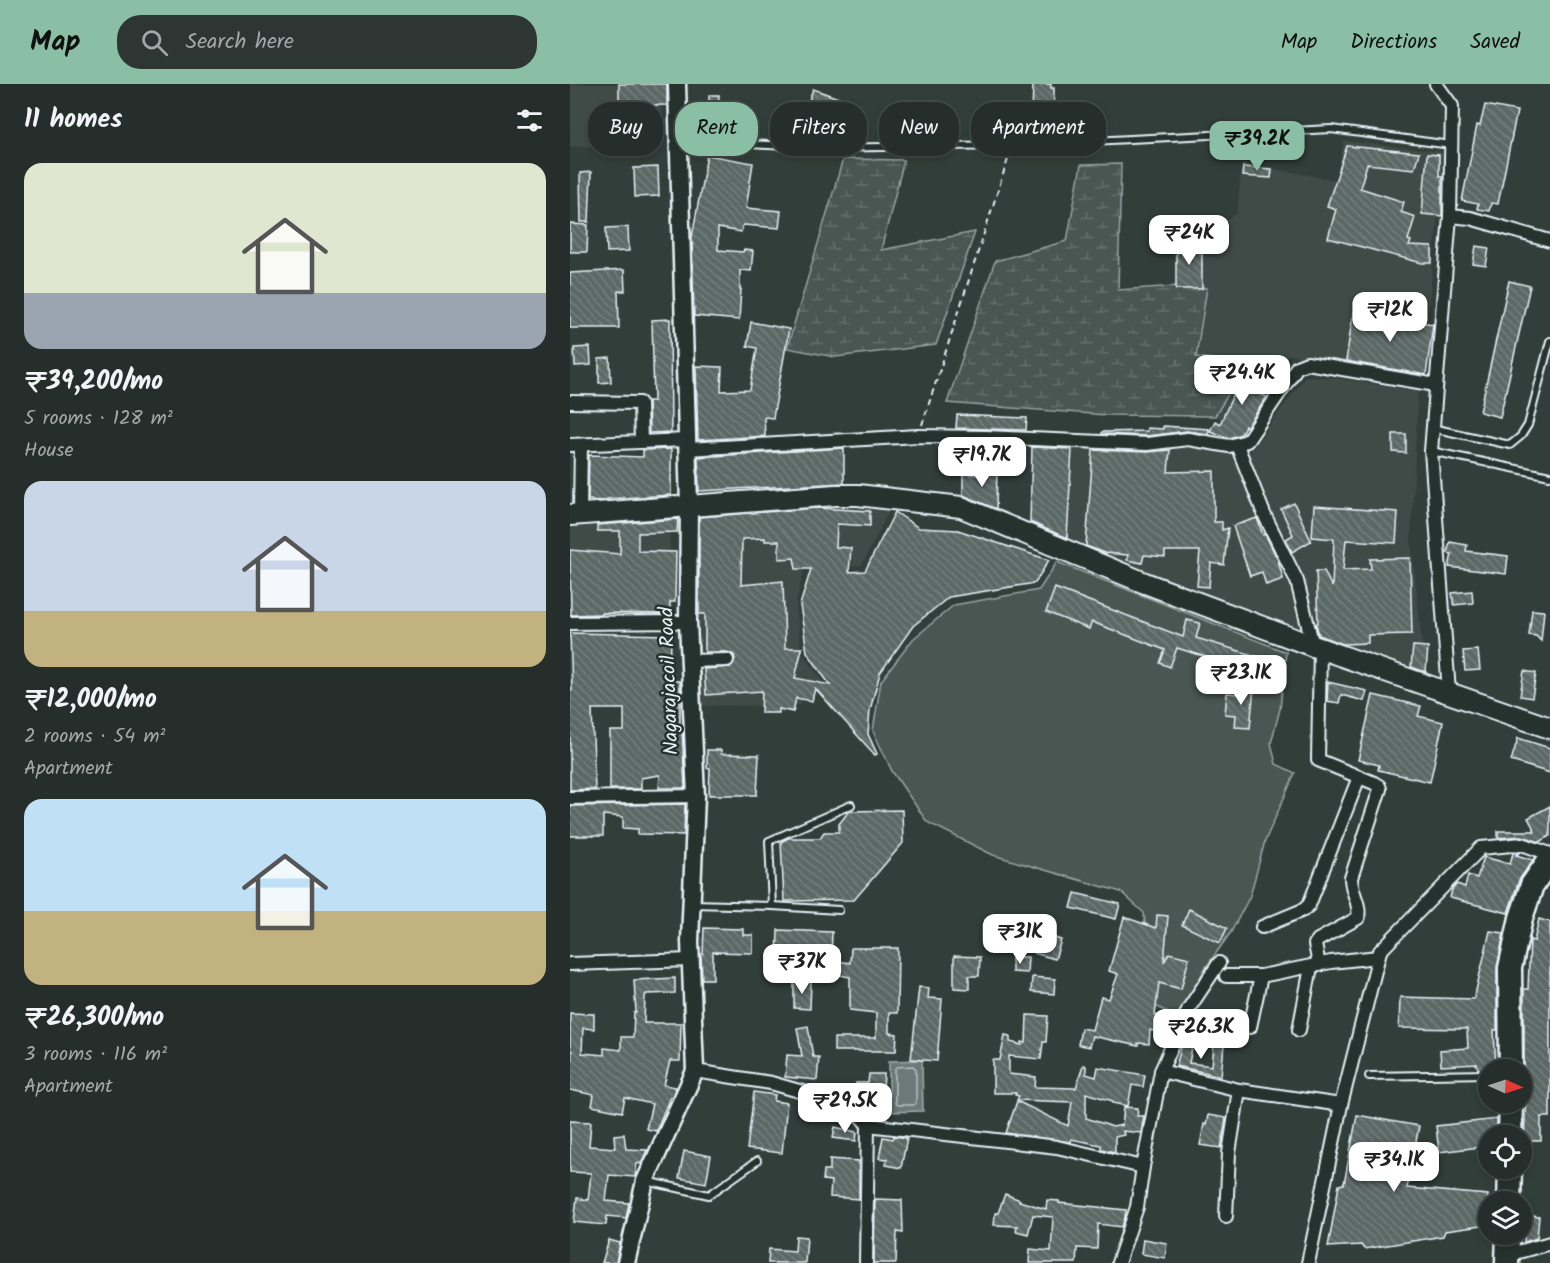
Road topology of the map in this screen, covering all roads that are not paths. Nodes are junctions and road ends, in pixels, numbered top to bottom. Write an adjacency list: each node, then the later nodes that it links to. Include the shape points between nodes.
1 (677, 84): 3 (street, Nagarajacoil Road)
2 (1436, 84): 5 (street, via 1452,106)
3 (678, 102)
4 (758, 144): 5 (lane, via 820,148 1012,145 1331,129)
5 (1451, 145): 7 (street)
6 (679, 156): 14 (street, Nagarajacoil Road)
7 (1450, 216): 8 (street); 10 (street)
8 (1550, 241)
9 (1550, 341): 12 (lane, via 1528,425 1510,445)
10 (1436, 385): 12 (street); 16 (street, via 1301,364 1247,441)
11 (570, 402): 13 (street, via 640,403)
12 (1432, 428): 17 (street)
13 (641, 442): 14 (street); 15 (street)
14 (687, 444): 16 (street, via 918,436 1147,444 1188,439); 19 (street, Nagarajacoil Road)
15 (575, 445): 20 (street)
16 (1238, 445): 23 (street, via 1264,514 1297,581)
17 (1431, 451): 18 (lane); 26 (street)
18 (1550, 476)
19 (689, 506): 20 (main road); 21 (street, Nagarajacoil Road); 23 (main road, via 858,495 961,507)
20 (575, 514)
21 (688, 622): 22 (street); 25 (street, Nagarajacoil Road)
22 (570, 623)
23 (1317, 648): 26 (main road); 28 (street, via 1318,760)
24 (727, 660): 25 (street)
25 (690, 661): 29 (street, Nagarajacoil Road)
26 (1449, 692): 27 (main road)
27 (1550, 728)
28 (1359, 777): 36 (street, via 1309,905); 41 (street, via 1380,789 1351,878 1359,914 1354,921 1318,940)
29 (696, 796): 30 (street); 33 (street, Nagarajacoil Road)
30 (570, 798)
31 (851, 805): 34 (lane, via 770,841)
32 (1550, 857): 37 (street, via 1522,844 1481,848); 46 (highway, via 1532,885 1510,968)
33 (692, 904): 34 (lane); 38 (street, Nagarajacoil Road)
34 (772, 906): 35 (lane)
35 (839, 910)
36 (1262, 927)
37 (1378, 957): 41 (street); 52 (street)
38 (692, 960): 40 (street); 47 (street, Nagarajacoil Road)
39 (1219, 963): 48 (street, via 1189,1008)
40 (570, 964)
41 (1315, 966): 43 (street); 45 (street)
42 (1226, 976): 43 (street)
43 (1261, 976): 44 (street)
44 (1250, 1027)
45 (1299, 1030)
46 (1511, 1059)
47 (695, 1071): 53 (street, via 771,1083 852,1106); 56 (street, Nagarajacoil Road)
48 (1161, 1071): 51 (street); 55 (street)
49 (1478, 1074): 50 (lane)
50 (1369, 1076)
51 (1239, 1090): 52 (street); 57 (street, via 1229,1153)
52 (1341, 1105): 63 (street)
53 (868, 1125): 55 (street, via 1057,1147); 61 (street)
54 (757, 1161): 56 (lane, via 709,1195)
55 (1143, 1167): 62 (street, via 1137,1206)
56 (645, 1181): 60 (street, Nagarajacoil Road)
57 (1226, 1216)
58 (1550, 1243): 59 (street)
59 (1508, 1251)
60 (626, 1263)
61 (866, 1263)
62 (1118, 1263)
63 (1308, 1263)

